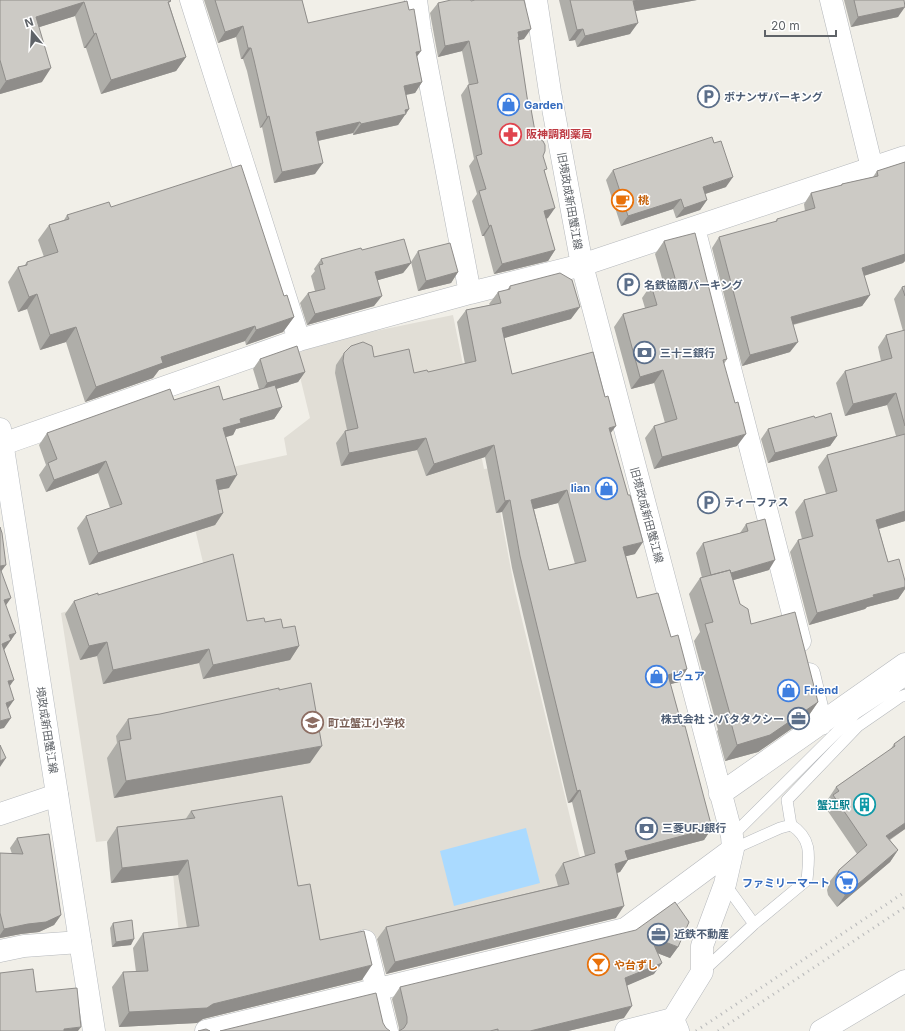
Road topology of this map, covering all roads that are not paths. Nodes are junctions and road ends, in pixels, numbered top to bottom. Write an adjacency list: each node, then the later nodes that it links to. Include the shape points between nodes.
1 (416, 0): 9 (street)
2 (536, 0): 8 (street, 旧境政成新田蟹江線)
3 (831, 0): 6 (street)
4 (194, 1): 10 (street)
5 (905, 157): 6 (street)
6 (872, 168): 7 (street)
7 (694, 228): 8 (street); 15 (street)
8 (582, 265): 9 (street); 16 (street, 旧境政成新田蟹江線)
9 (470, 293): 10 (street)
10 (299, 340): 11 (street)
11 (1, 439): 17 (street, 境政成新田蟹江線)
12 (905, 664): 15 (street)
13 (905, 681): 20 (lane, via 855,714)
14 (905, 696): 19 (lane, via 858,726 787,800)
15 (821, 724): 16 (street)
16 (720, 794): 20 (street, 旧境政成新田蟹江線)
17 (57, 795): 18 (street); 24 (street, 境政成新田蟹江線)
18 (0, 814)
19 (791, 825): 20 (lane); 22 (lane, via 800,831 808,842 807,880)
20 (733, 843): 21 (street, 旧境政成新田蟹江線); 28 (street, via 625,928)
21 (725, 884): 22 (lane); 26 (street, 旧境政成新田蟹江線, via 702,946)
22 (754, 924): 26 (lane)
23 (365, 941): 28 (street)
24 (80, 942): 25 (street, via 24,946); 30 (street, 境政成新田蟹江線)
25 (0, 952)
26 (702, 972): 29 (street)
27 (905, 981): 34 (street)
28 (376, 990): 31 (street); 32 (street)
29 (676, 1025): 33 (street)
30 (94, 1031)
31 (206, 1031)
32 (387, 1031)
33 (626, 1031)
34 (821, 1031)

